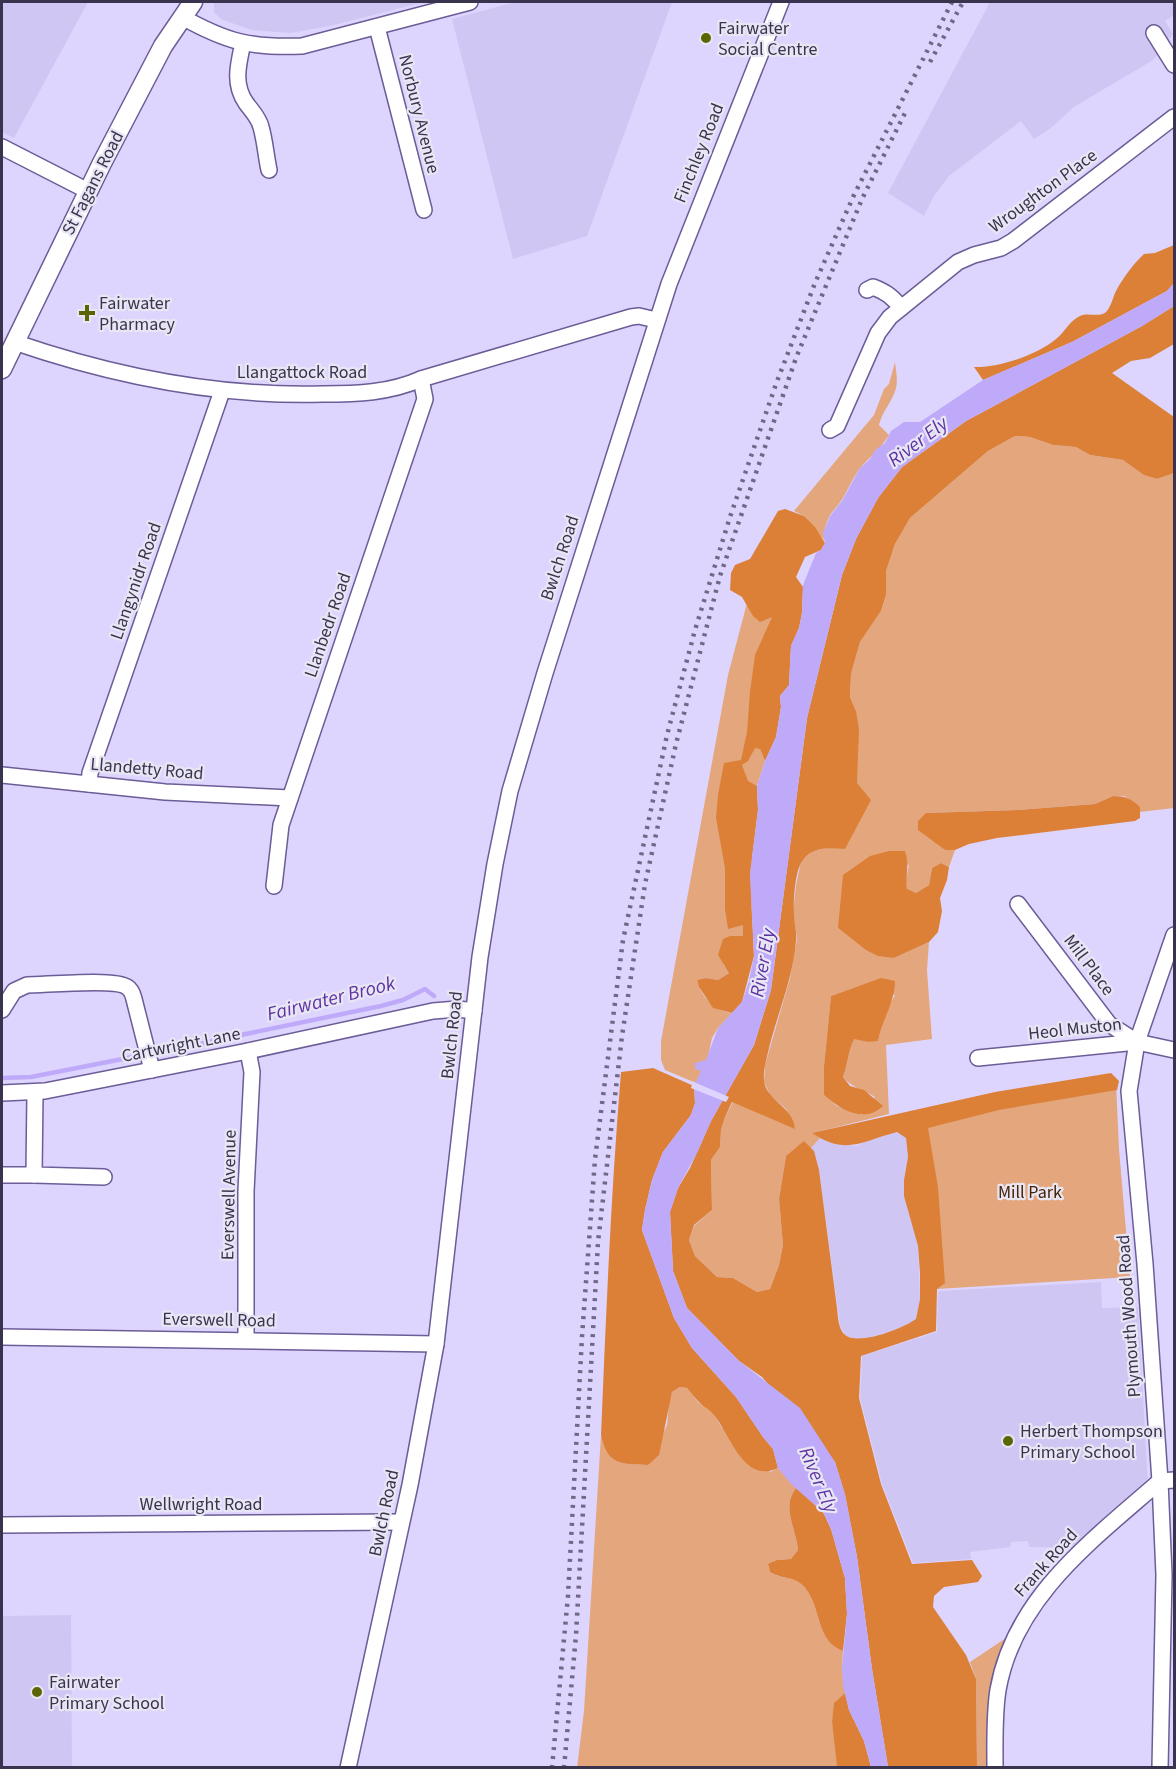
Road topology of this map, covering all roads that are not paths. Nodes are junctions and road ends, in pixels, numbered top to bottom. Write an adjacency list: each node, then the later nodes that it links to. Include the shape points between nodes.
1 (470, 2): 4 (street)
2 (781, 2): 15 (street, Finchley Road)
3 (188, 9): 6 (street, via 211,33); 11 (street, St Fagans Road, via 163,46)
4 (377, 27): 6 (street, via 302,46); 12 (street, Norbury Avenue)
5 (1154, 33): 7 (street)
6 (243, 43): 10 (street, via 236,75 238,87 261,127)
7 (1174, 65)
8 (1174, 117): 14 (street, Wroughton Place, via 1012,241 965,258)
9 (2, 147): 11 (street)
10 (269, 170)
11 (88, 191): 16 (street, St Fagans Road)
12 (424, 210)
13 (867, 290): 14 (street, via 873,287 891,295)
14 (901, 308): 20 (street, Wroughton Place, via 883,324 837,426)
15 (656, 320): 18 (street, Llangattock Road, via 631,317); 28 (street, Bwlch Road, via 510,791 495,864)
16 (14, 342): 17 (street, St Fagans Road); 19 (street, Llangattock Road, via 143,378)
17 (2, 369)
18 (421, 380): 19 (street, Llangattock Road, via 361,394); 23 (street, Llanbedr Road, via 425,399)
19 (222, 391): 22 (street, Llangynidr Road)
20 (830, 430)
21 (2, 775): 22 (street, Llandetty Road)
22 (89, 784): 23 (street, Llandetty Road)
23 (290, 798): 24 (street, Llanbedr Road, via 281,825)
24 (274, 886)
25 (1018, 904): 29 (street, Mill Place, via 1109,1024)
26 (1174, 935): 29 (street, Plymouth Wood Road)
27 (2, 1010): 33 (street, via 14,991 27,985 112,982 127,986 132,991)
28 (474, 1011): 31 (street, Cartwright Lane, via 433,1011); 41 (street, Bwlch Road)
29 (1137, 1042): 30 (street, Heol Muston); 32 (street, Heol Muston); 42 (street, Plymouth Wood Road, via 1129,1109)
30 (1174, 1050)
31 (248, 1051): 33 (street, Cartwright Lane); 40 (street, Everswell Avenue, via 252,1072 246,1191)
32 (978, 1058)
33 (152, 1070): 35 (street, Cartwright Lane)
34 (2, 1093): 35 (street, Cartwright Lane)
35 (35, 1093): 37 (street)
36 (2, 1175): 37 (street)
37 (34, 1175): 38 (street)
38 (104, 1177)
39 (2, 1337): 40 (street, Everswell Road)
40 (246, 1340): 41 (street, Everswell Road)
41 (436, 1344): 43 (street, Bwlch Road)
42 (1167, 1480): 46 (street, Frank Road, via 1086,1546 1039,1597 1018,1630 998,1689); 47 (street, Plymouth Wood Road)
43 (401, 1522): 44 (street, Wellwright Road); 45 (street, Bwlch Road)
44 (2, 1525)
45 (348, 1767)
46 (995, 1767)
47 (1160, 1767)

